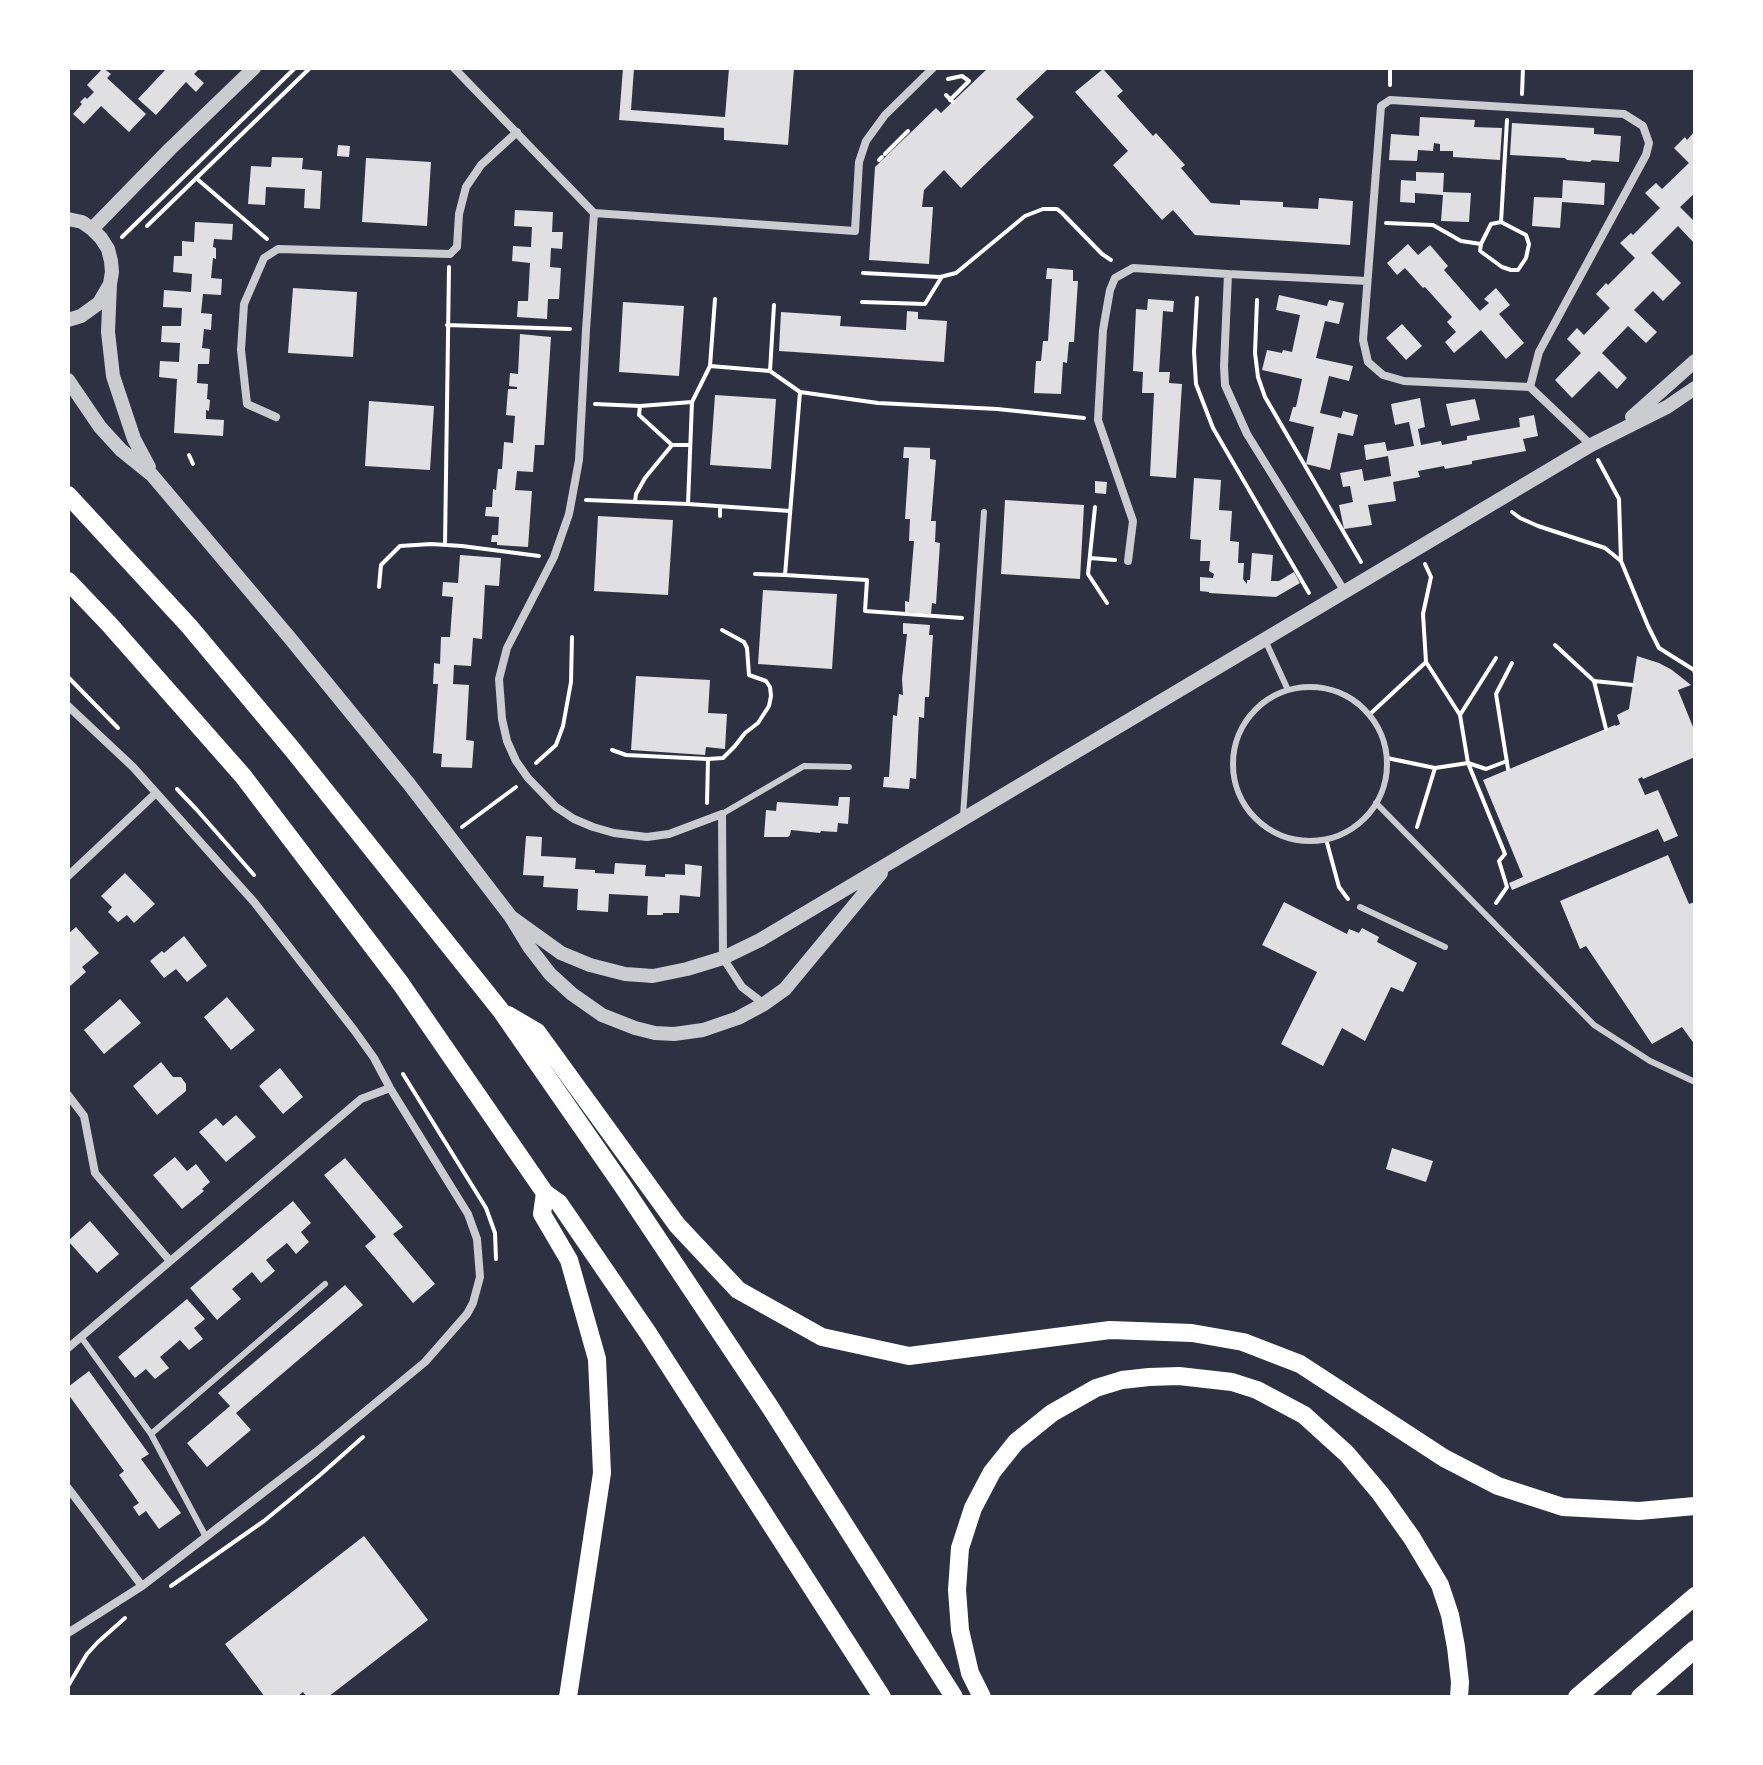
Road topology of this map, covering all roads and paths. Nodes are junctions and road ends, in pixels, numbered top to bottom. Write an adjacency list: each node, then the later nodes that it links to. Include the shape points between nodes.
1 (254, 68): 20 (street)
2 (295, 68): 22 (path)
3 (310, 68): 14 (path)
4 (454, 68): 12 (street)
5 (933, 68): 15 (street, via 866,141 859,162 855,231)
6 (1523, 68): 10 (path)
7 (948, 79): 8 (path, via 962,76 969,81)
8 (950, 99)
9 (1508, 106): 10 (street); 17 (street, via 1390,100 1381,106); 18 (path)
10 (1521, 106): 43 (street, via 1624,114 1643,126 1649,143 1539,352)
11 (908, 131): 13 (path)
12 (517, 132): 15 (street); 24 (street, via 466,187 457,247)
13 (882, 157)
14 (196, 178): 19 (path); 23 (path)
15 (594, 213): 47 (street)
16 (68, 219): 20 (street)
17 (1372, 222): 21 (path, via 1433,225 1461,241); 29 (street)
18 (1501, 222): 21 (path, via 1491,224); 21 (path, via 1526,235 1526,258 1518,270 1487,258)
19 (147, 226)
20 (92, 229): 22 (street)
21 (1481, 244)
22 (108, 249): 30 (street)
23 (278, 249): 24 (street); 49 (street, via 264,258 244,304 241,350 247,404)
24 (450, 254): 37 (path)
25 (1111, 260): 28 (path, via 1057,209 1043,209 1025,216 956,273)
26 (863, 273): 28 (path)
27 (1228, 274): 29 (street); 50 (street, via 1133,268 1115,278 1103,330); 79 (street, via 1225,385 1247,434)
28 (941, 277): 34 (path, via 925,304)
29 (1367, 281): 43 (street, via 1363,340 1368,362 1383,375 1404,381)
30 (110, 284): 36 (street, via 91,311); 57 (street, via 113,376)
31 (1197, 298): 80 (path, via 1196,384 1213,428)
32 (715, 299): 40 (path)
33 (1257, 300): 74 (path, via 1255,353 1265,397)
34 (862, 302)
35 (774, 305): 41 (path)
36 (68, 320)
37 (447, 325): 38 (path); 68 (path)
38 (577, 329)
39 (1695, 361): 51 (street)
40 (710, 366): 41 (path); 46 (path)
41 (770, 371): 45 (path)
42 (68, 380): 57 (street, via 100,427)
43 (1530, 387): 54 (street)
44 (1695, 388): 51 (street)
45 (800, 392): 50 (path); 64 (path)
46 (692, 402): 48 (path); 53 (path)
47 (582, 403): 48 (path); 59 (street)
48 (640, 406): 52 (path, via 639,415)
49 (276, 417)
50 (1098, 420): 71 (street, via 1133,521)
51 (1611, 434): 54 (street)
52 (672, 445): 53 (path); 60 (path, via 645,478)
53 (691, 445): 61 (path)
54 (1591, 445): 72 (path, via 1619,499); 79 (street)
55 (189, 455): 56 (path)
56 (193, 464)
57 (152, 475): 115 (street)
58 (68, 495): 128 (highway, via 189,626)
59 (572, 498): 60 (path); 69 (street)
60 (635, 502): 61 (path)
61 (688, 504): 62 (path)
62 (720, 507): 64 (path); 67 (path)
63 (1095, 507): 70 (path)
64 (790, 511): 76 (path)
65 (984, 512): 82 (lane)
66 (1511, 512): 72 (path, via 1605,548)
67 (720, 516)
68 (445, 545): 69 (path); 78 (path, via 400,546 381,565)
69 (554, 557): 108 (street, via 510,640 499,679 507,741)
70 (1090, 558): 71 (path); 81 (path, via 1088,574)
71 (1128, 561)
72 (1621, 561): 90 (path, via 1659,648)
73 (1424, 562): 88 (path, via 1431,577 1423,614)
74 (1362, 564)
75 (755, 574): 76 (path)
76 (785, 575): 82 (path, via 867,580 865,611)
77 (68, 581): 133 (highway, via 243,776 401,984)
78 (379, 587)
79 (1345, 592): 85 (street)
80 (1309, 593)
81 (1107, 603)
82 (976, 619): 113 (lane)
83 (722, 630): 102 (path, via 744,642 749,675 766,681 771,696 758,723 723,758)
84 (572, 637): 108 (path, via 563,726 556,745)
85 (1265, 640): 94 (lane); 113 (street)
86 (1555, 645): 92 (path)
87 (1496, 658): 97 (path)
88 (1426, 662): 96 (path); 97 (path)
89 (1512, 663): 103 (path, via 1496,694)
90 (1695, 673)
91 (68, 677): 99 (path)
92 (1594, 681): 93 (path); 98 (path)
93 (1633, 685)
94 (1288, 690): 96 (lane, via 1332,691); 116 (lane, via 1248,718 1236,740 1232,765 1237,790 1248,812 1267,828 1290,839)
95 (68, 706): 110 (street)
96 (1369, 715): 101 (lane)
97 (1460, 715): 104 (path)
98 (1606, 729)
99 (126, 737)
100 (612, 750): 102 (path)
101 (1387, 758): 106 (path); 111 (lane)
102 (708, 759): 114 (path)
103 (1507, 761): 104 (path, via 1486,769); 107 (path)
104 (1468, 763): 106 (path); 121 (path, via 1505,854 1499,861)
105 (849, 767): 112 (lane, via 804,766)
106 (1435, 768): 117 (path)
107 (1508, 769)
108 (525, 775): 114 (street, via 565,813 614,833 669,834); 115 (path)
109 (176, 788): 120 (path)
110 (156, 793): 119 (street); 131 (street, via 293,950 368,1049)
111 (1376, 803): 116 (lane, via 1360,823); 117 (lane)
112 (722, 814): 114 (street); 126 (street)
113 (963, 819): 118 (street)
114 (706, 820)
115 (449, 836): 124 (street)
116 (1326, 839): 122 (path)
117 (1413, 841): 130 (lane, via 1594,1025)
118 (888, 864): 126 (street); 127 (street, via 785,989)
119 (68, 876)
120 (261, 884)
121 (1507, 887)
122 (1346, 898)
123 (1360, 907): 125 (lane)
124 (511, 917): 126 (street, via 561,953 625,974 653,976); 127 (street, via 550,974 572,994 602,1015 635,1028 674,1034 703,1030)
125 (1445, 947)
126 (723, 958): 127 (street, via 742,987)
127 (764, 1004)
128 (502, 1012): 142 (highway, via 537,1032 677,1225 738,1290 822,1337 909,1356 1110,1330 1192,1333 1243,1342 1300,1364 1444,1458 1498,1486 1563,1507 1639,1511); 153 (highway, via 770,1407)
129 (401, 1071): 135 (path, via 486,1208 495,1233)
130 (1695, 1082)
131 (390, 1088): 134 (street, via 361,1099); 143 (street, via 468,1214 480,1259 473,1303 425,1362)
132 (68, 1095): 134 (street, via 84,1116 95,1173)
133 (545, 1193): 151 (highway, via 542,1214 569,1260 597,1359 602,1473); 152 (highway, via 559,1203 648,1333)
134 (170, 1261): 137 (street)
135 (496, 1261)
136 (325, 1284): 140 (lane)
137 (81, 1337): 138 (street); 140 (lane)
138 (68, 1348)
139 (368, 1433): 145 (path, via 264,1521)
140 (151, 1434): 143 (lane)
141 (68, 1488): 144 (street)
142 (1695, 1506)
143 (206, 1537): 144 (street)
144 (142, 1586): 148 (street)
145 (161, 1593)
146 (1695, 1596): 156 (highway)
147 (130, 1614): 150 (path, via 87,1654)
148 (68, 1633)
149 (1695, 1649): 157 (highway)
150 (68, 1686)
151 (568, 1697)
152 (882, 1697)
153 (954, 1697)
154 (982, 1697): 155 (highway, via 970,1673 957,1590 960,1548 992,1472 1016,1442 1096,1388 1122,1380 1179,1376 1257,1390 1304,1415 1347,1454 1412,1538 1440,1585 1456,1647)
155 (1459, 1697)
156 (1577, 1697)
157 (1640, 1697)

